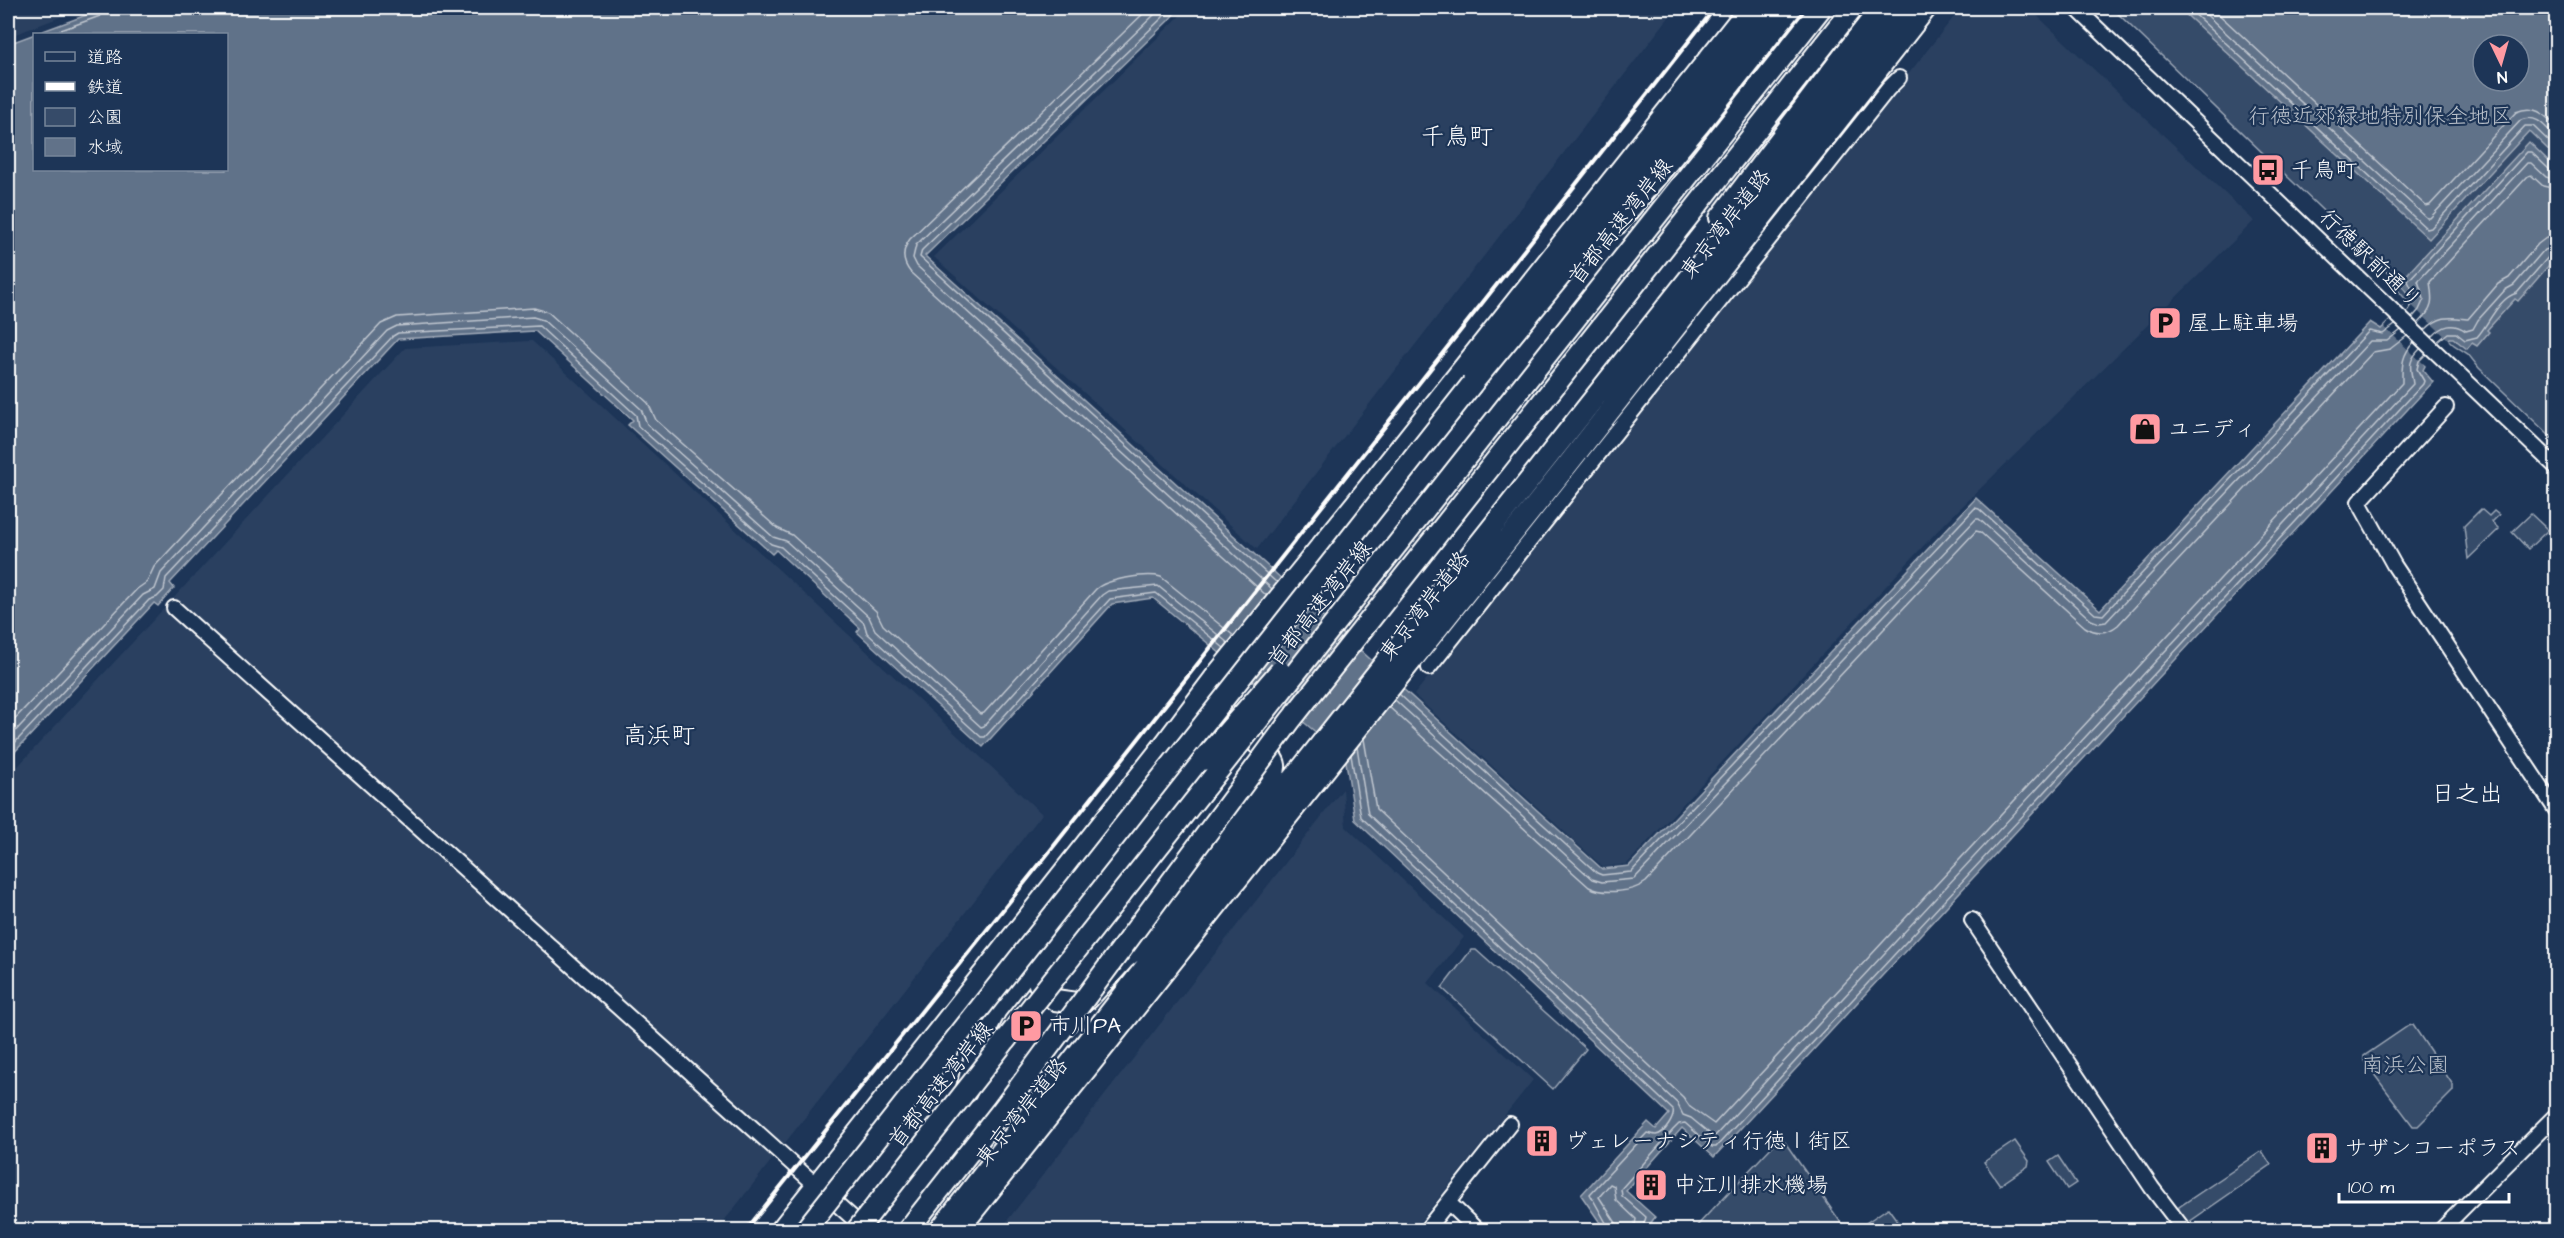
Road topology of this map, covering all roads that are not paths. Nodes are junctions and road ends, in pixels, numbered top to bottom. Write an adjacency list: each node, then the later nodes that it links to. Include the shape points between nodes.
1 (1749, 8): 12 (highway)
2 (1771, 8): 11 (highway, via 1608,212)
3 (1791, 8): 11 (highway, via 1617,224)
4 (1821, 8): 18 (highway, 首都高速湾岸線, bridge)
5 (1853, 8): 35 (highway, bridge, via 1290,721 1004,1109)
6 (1880, 8): 14 (highway, via 1707,235)
7 (1903, 8): 14 (highway, 東京湾岸道路)
8 (1926, 8): 15 (highway, 東京湾岸道路)
9 (2076, 8): 16 (street, 行徳駅前通り)
10 (1899, 78): 21 (street)
11 (1590, 240): 12 (highway)
12 (1466, 379): 17 (highway, bridge); 22 (highway, via 1219,672)
13 (2446, 407): 23 (street, via 2359,502 2394,565)
14 (1585, 411): 15 (highway, 東京湾岸道路)
15 (1557, 462): 20 (highway, 東京湾岸道路); 24 (highway, 東京湾岸道路, via 1337,756)
16 (2556, 466)
17 (1361, 526): 22 (highway, bridge, via 1294,594 1193,717); 32 (highway, bridge)
18 (1352, 602): 26 (highway, 首都高速湾岸線, bridge); 26 (highway, bridge, via 1307,639 1203,760 1051,953 1037,976 1039,984 1055,1000 1077,1003 1088,999 1140,946 1264,790 1275,767 1274,759 1238,729 1229,727 1219,729 996,1010 978,1044)
19 (174, 608): 29 (street)
20 (1402, 641): 24 (highway, via 1385,675); 36 (highway, 東京湾岸道路)
21 (1429, 668)
22 (1161, 749): 29 (highway)
23 (2556, 810)
24 (1250, 861): 37 (highway, 東京湾岸道路, via 1130,1018)
25 (1972, 920): 40 (street)
26 (966, 1092): 33 (highway, 首都高速湾岸線, bridge)
27 (2556, 1115): 41 (street)
28 (1510, 1124): 30 (street)
29 (817, 1185): 31 (highway); 34 (street)
30 (1448, 1202): 38 (street); 39 (street)
31 (781, 1230)
32 (805, 1230)
33 (857, 1230)
34 (866, 1230)
35 (908, 1230)
36 (940, 1230)
37 (958, 1230)
38 (1426, 1230)
39 (1477, 1230)
40 (2184, 1230)
41 (2441, 1230)

